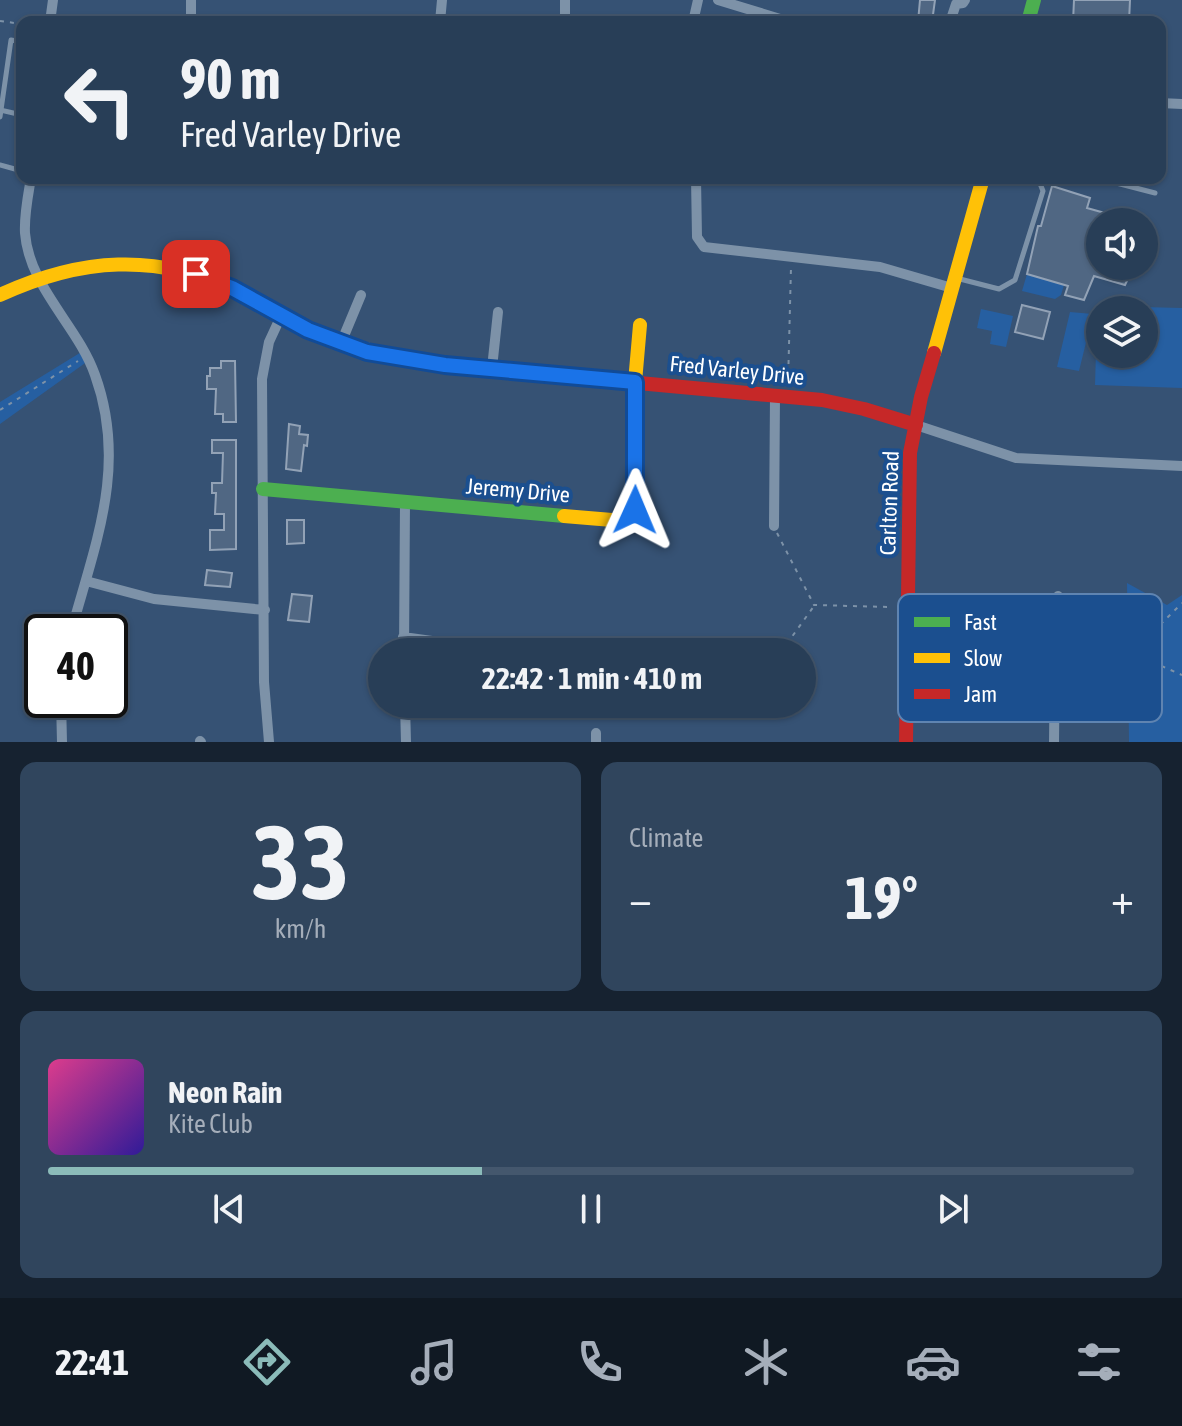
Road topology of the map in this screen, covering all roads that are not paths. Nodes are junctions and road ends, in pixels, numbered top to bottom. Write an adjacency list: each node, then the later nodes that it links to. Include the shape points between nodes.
1 (718, 0): 2 (street)
2 (770, 16)
3 (16, 41): 4 (lane, via 11,40)
4 (0, 110): 5 (lane)
5 (0, 117)
6 (30, 184): 12 (street, via 25,233)
7 (696, 184): 13 (street, via 697,237 704,247 880,267)
8 (981, 184): 13 (street, Carlton Road)
9 (1040, 184): 13 (lane, via 1043,191 1015,280 999,289)
10 (1120, 184): 11 (lane)
11 (1155, 193)
12 (38, 277): 14 (street, Fred Varley Drive); 17 (street, Fred Varley Drive, via 86,265 152,263 212,280); 28 (street, via 100,390 111,451 104,517)
13 (954, 283): 23 (street, Carlton Road)
14 (0, 295)
15 (361, 295): 19 (street)
16 (498, 312): 20 (street)
17 (281, 316): 19 (street, Fred Varley Drive); 25 (street, via 262,379)
18 (640, 325): 21 (street)
19 (341, 343): 20 (street, Fred Varley Drive, via 410,361)
20 (492, 368): 21 (street, Fred Varley Drive)
21 (635, 382): 22 (street, Fred Varley Drive); 26 (street, Jeremy Drive, via 635,499 628,519)
22 (781, 396): 23 (street, Fred Varley Drive, via 864,409); 27 (street)
23 (916, 425): 24 (street, via 1016,458); 29 (street, Carlton Road, via 908,474)
24 (1182, 466)
25 (263, 489): 26 (street, Jeremy Drive); 30 (street)
26 (405, 502): 32 (street)
27 (774, 526)
28 (86, 581): 30 (street, via 154,599); 31 (street)
29 (908, 594)
30 (265, 610): 39 (street)
31 (76, 614)
32 (403, 637): 33 (street)
33 (410, 638)
34 (61, 718): 38 (street)
35 (405, 718): 40 (street)
36 (906, 722): 41 (street, Carlton Road)
37 (1054, 722): 42 (street)
38 (62, 742)
39 (269, 742)
40 (406, 742)
41 (906, 742)
42 (1054, 742)

